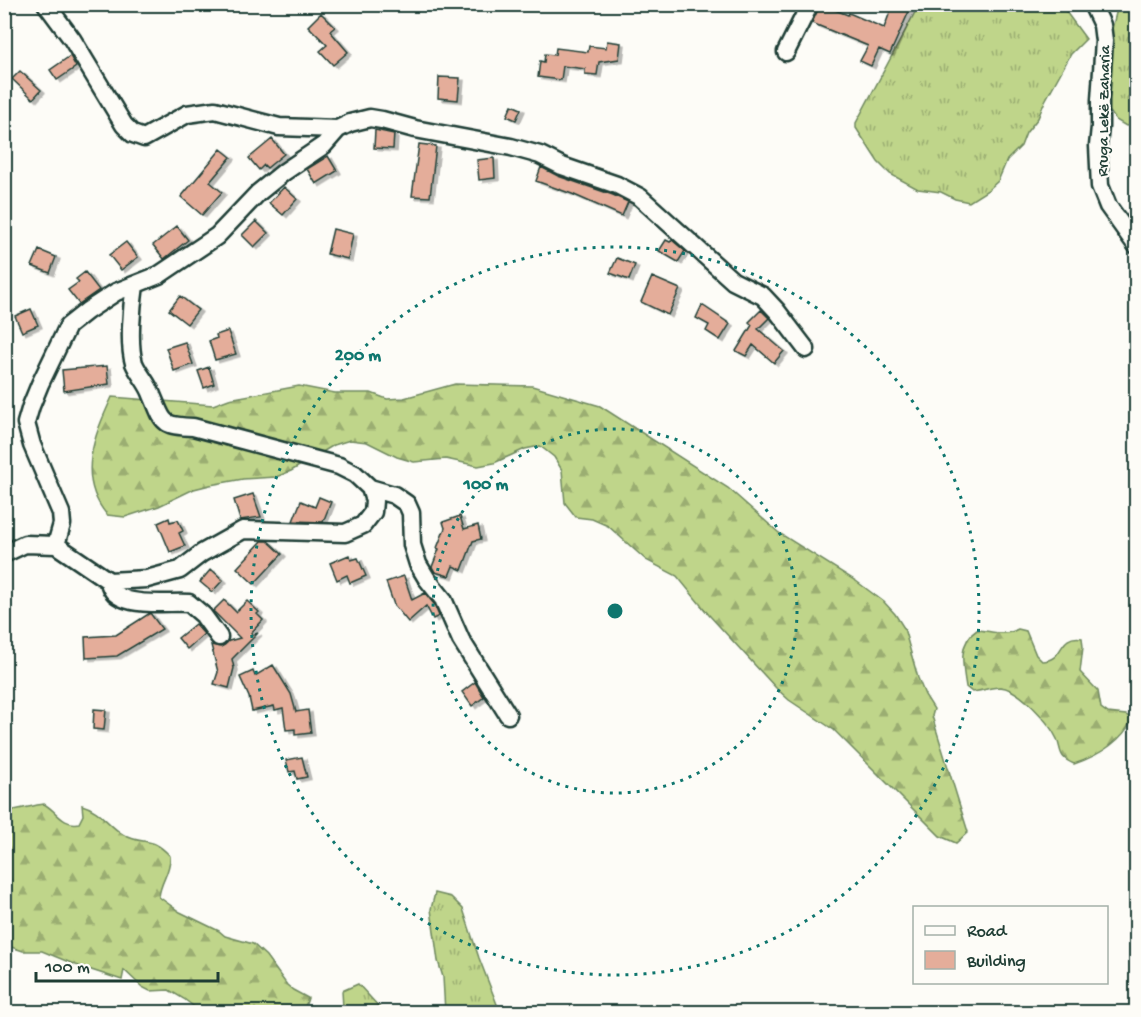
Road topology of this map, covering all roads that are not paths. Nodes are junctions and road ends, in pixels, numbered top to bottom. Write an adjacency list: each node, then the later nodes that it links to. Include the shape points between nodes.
1 (46, 4): 5 (street, via 133,134 144,138 187,114 215,110 279,127)
2 (810, 4): 4 (street)
3 (1092, 4): 6 (street, Rruga Lekë Zaharia, via 1102,25 1104,41 1098,146 1100,186 1108,206)
4 (786, 52)
5 (338, 129): 7 (street, via 324,145 258,193 217,236 159,275); 8 (street, via 370,118 382,120 540,154 617,185 639,197 733,281 763,296)
6 (1137, 245)
7 (135, 285): 9 (street, via 133,360 165,422 339,466); 10 (street, via 116,292 68,326 31,406 26,423 32,445 62,513)
8 (806, 349)
9 (370, 488): 12 (street, via 373,512 363,525 345,533 243,530 180,570 147,579); 14 (street, via 394,495 407,504 418,564 443,599 461,640)
10 (56, 545): 11 (street, via 25,544); 12 (street)
11 (4, 554)
12 (109, 581): 13 (street, via 115,593 130,600 189,603)
13 (219, 637)
14 (508, 715)

